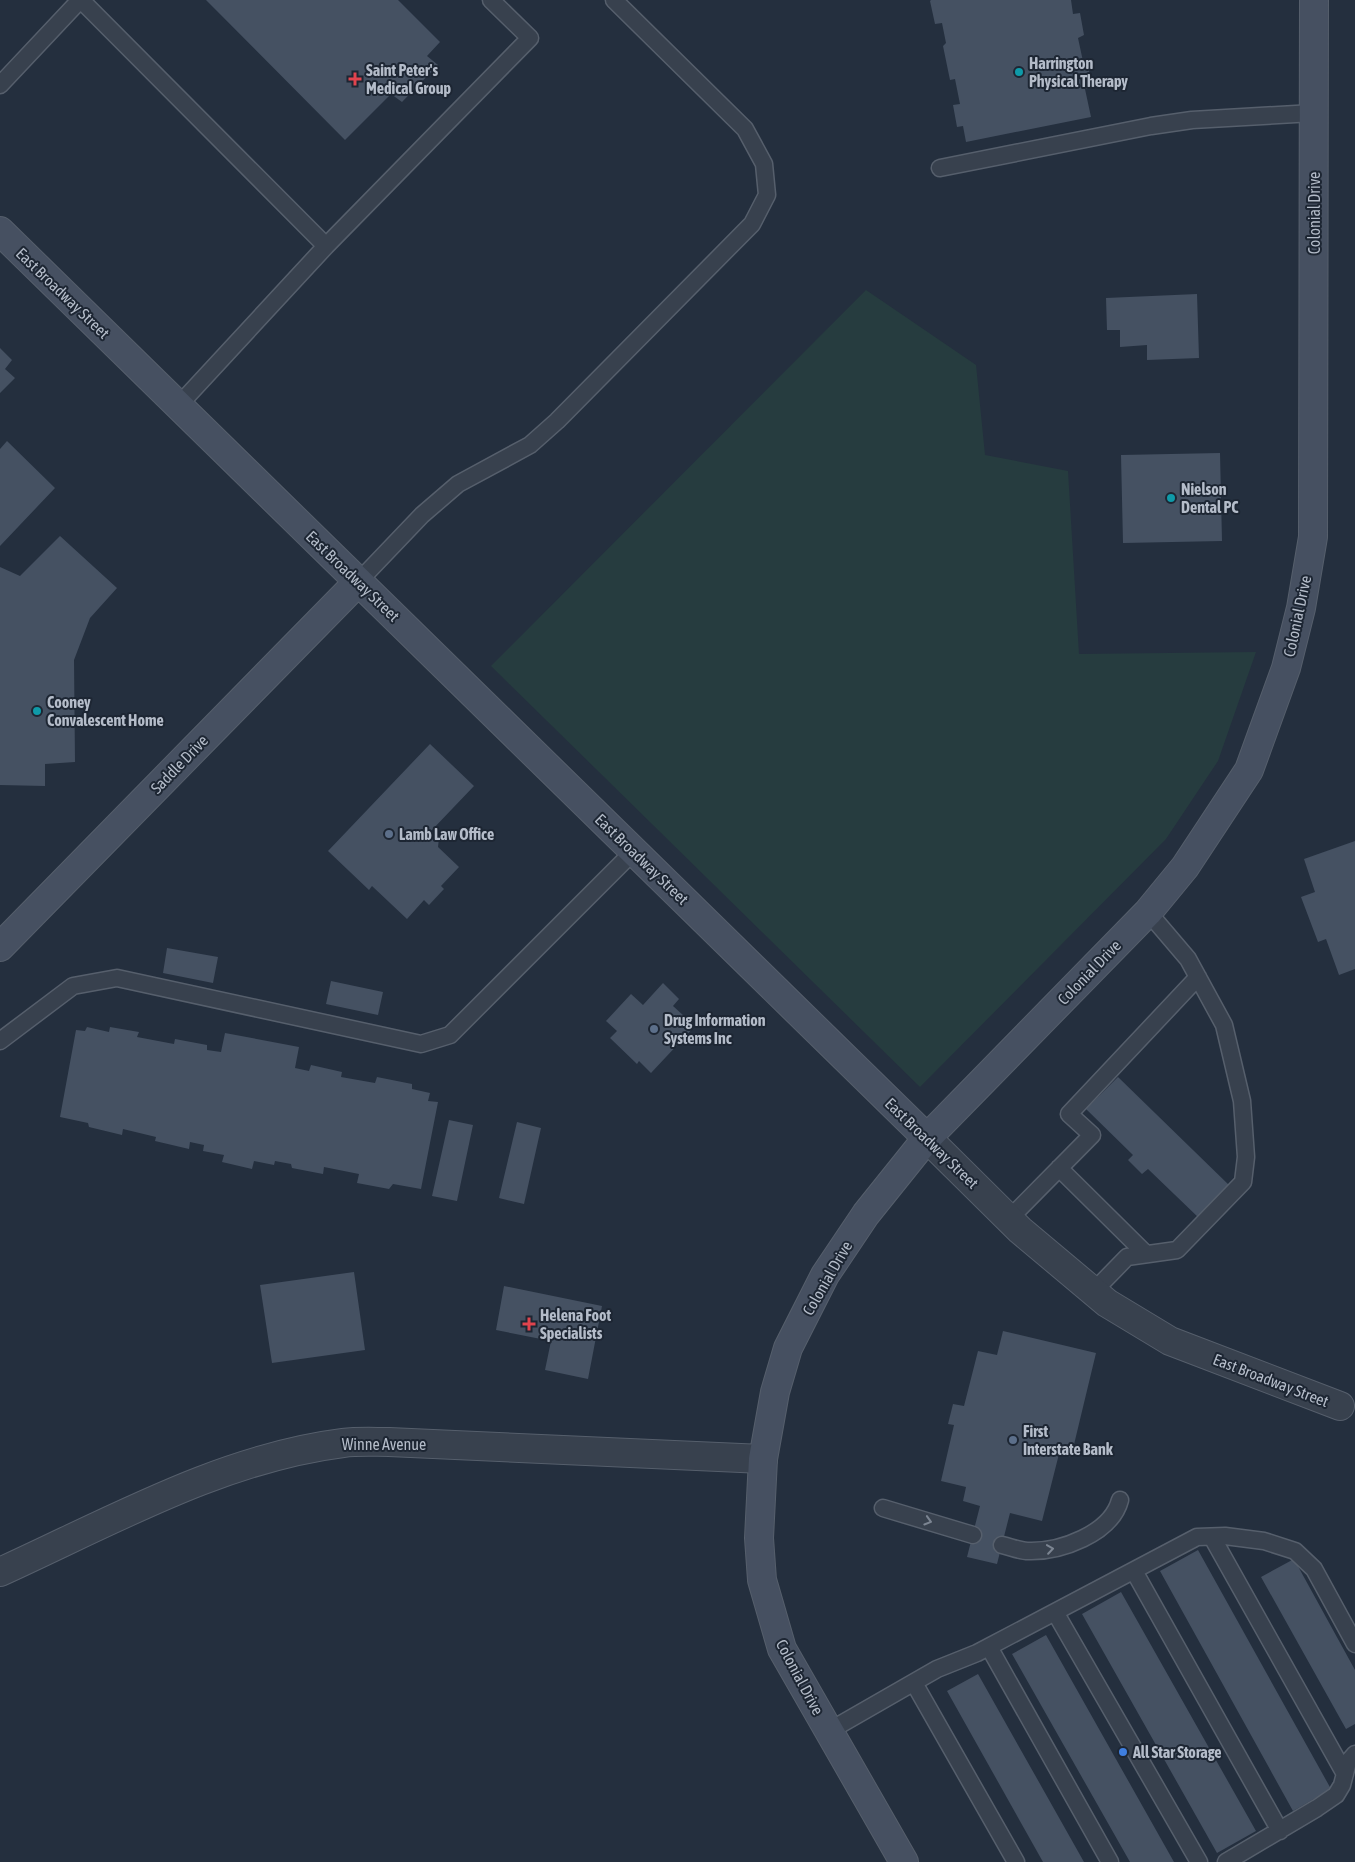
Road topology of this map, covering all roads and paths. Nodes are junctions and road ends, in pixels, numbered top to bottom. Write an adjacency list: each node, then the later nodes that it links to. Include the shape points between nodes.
1 (81, 0): 5 (lane); 9 (lane)
2 (491, 0): 9 (lane, via 530,38)
3 (614, 0): 11 (lane, via 745,129 764,164 767,195 752,224 557,421 530,445 458,484 422,515)
4 (1314, 0): 6 (main road, Colonial Drive)
5 (0, 85)
6 (1314, 113): 7 (lane, via 1192,120 1151,126); 13 (main road, Colonial Drive, via 1314,537 1301,608 1286,668 1249,770 1185,867)
7 (940, 168)
8 (0, 231): 10 (main road, East Broadway Street)
9 (326, 246): 10 (lane)
10 (178, 406): 11 (main road, East Broadway Street)
11 (358, 582): 12 (main road, East Broadway Street); 14 (main road, Saddle Drive)
12 (634, 851): 16 (lane, via 450,1035 421,1044 117,978 73,986); 17 (main road, East Broadway Street)
13 (1148, 912): 15 (lane, via 1188,958); 17 (main road, Colonial Drive)
14 (0, 947)
15 (1198, 977): 18 (lane, via 1069,1114 1092,1135); 20 (lane, via 1224,1025 1242,1101 1246,1157 1243,1182 1177,1250)
16 (0, 1041)
17 (927, 1138): 19 (street, East Broadway Street); 23 (main road, Colonial Drive, via 866,1214 825,1275 788,1348 775,1392)
18 (1059, 1168): 19 (lane); 20 (lane)
19 (1009, 1219): 21 (street, East Broadway Street)
20 (1146, 1254): 21 (lane, via 1126,1257)
21 (1093, 1292): 22 (street, East Broadway Street, via 1170,1341)
22 (1340, 1406)
23 (763, 1459): 30 (street, Winne Avenue, via 389,1442 345,1443 285,1453 230,1469); 35 (main road, Colonial Drive, via 759,1538 762,1580 782,1650)
24 (1120, 1500): 28 (lane, one-way to 24, via 1026,1551 1053,1550 1093,1533 1118,1510)
25 (883, 1508): 26 (lane, one-way to 26)
26 (973, 1535)
27 (1212, 1537): 29 (lane, via 1197,1537); 32 (lane, via 1264,1541 1295,1551 1314,1569); 37 (lane)
28 (1002, 1544)
29 (1134, 1571): 31 (lane); 38 (lane)
30 (0, 1572)
31 (1055, 1612): 33 (lane); 42 (lane)
32 (1355, 1644)
33 (989, 1647): 34 (lane, via 937,1669); 41 (lane)
34 (914, 1683): 35 (lane); 40 (lane)
35 (829, 1731): 39 (main road, Colonial Drive)
36 (1355, 1754): 37 (lane, via 1348,1762)
37 (1345, 1774): 38 (lane, via 1336,1795)
38 (1280, 1831): 43 (lane)
39 (904, 1862)
40 (1016, 1862)
41 (1110, 1862)
42 (1199, 1862)
43 (1226, 1862)

